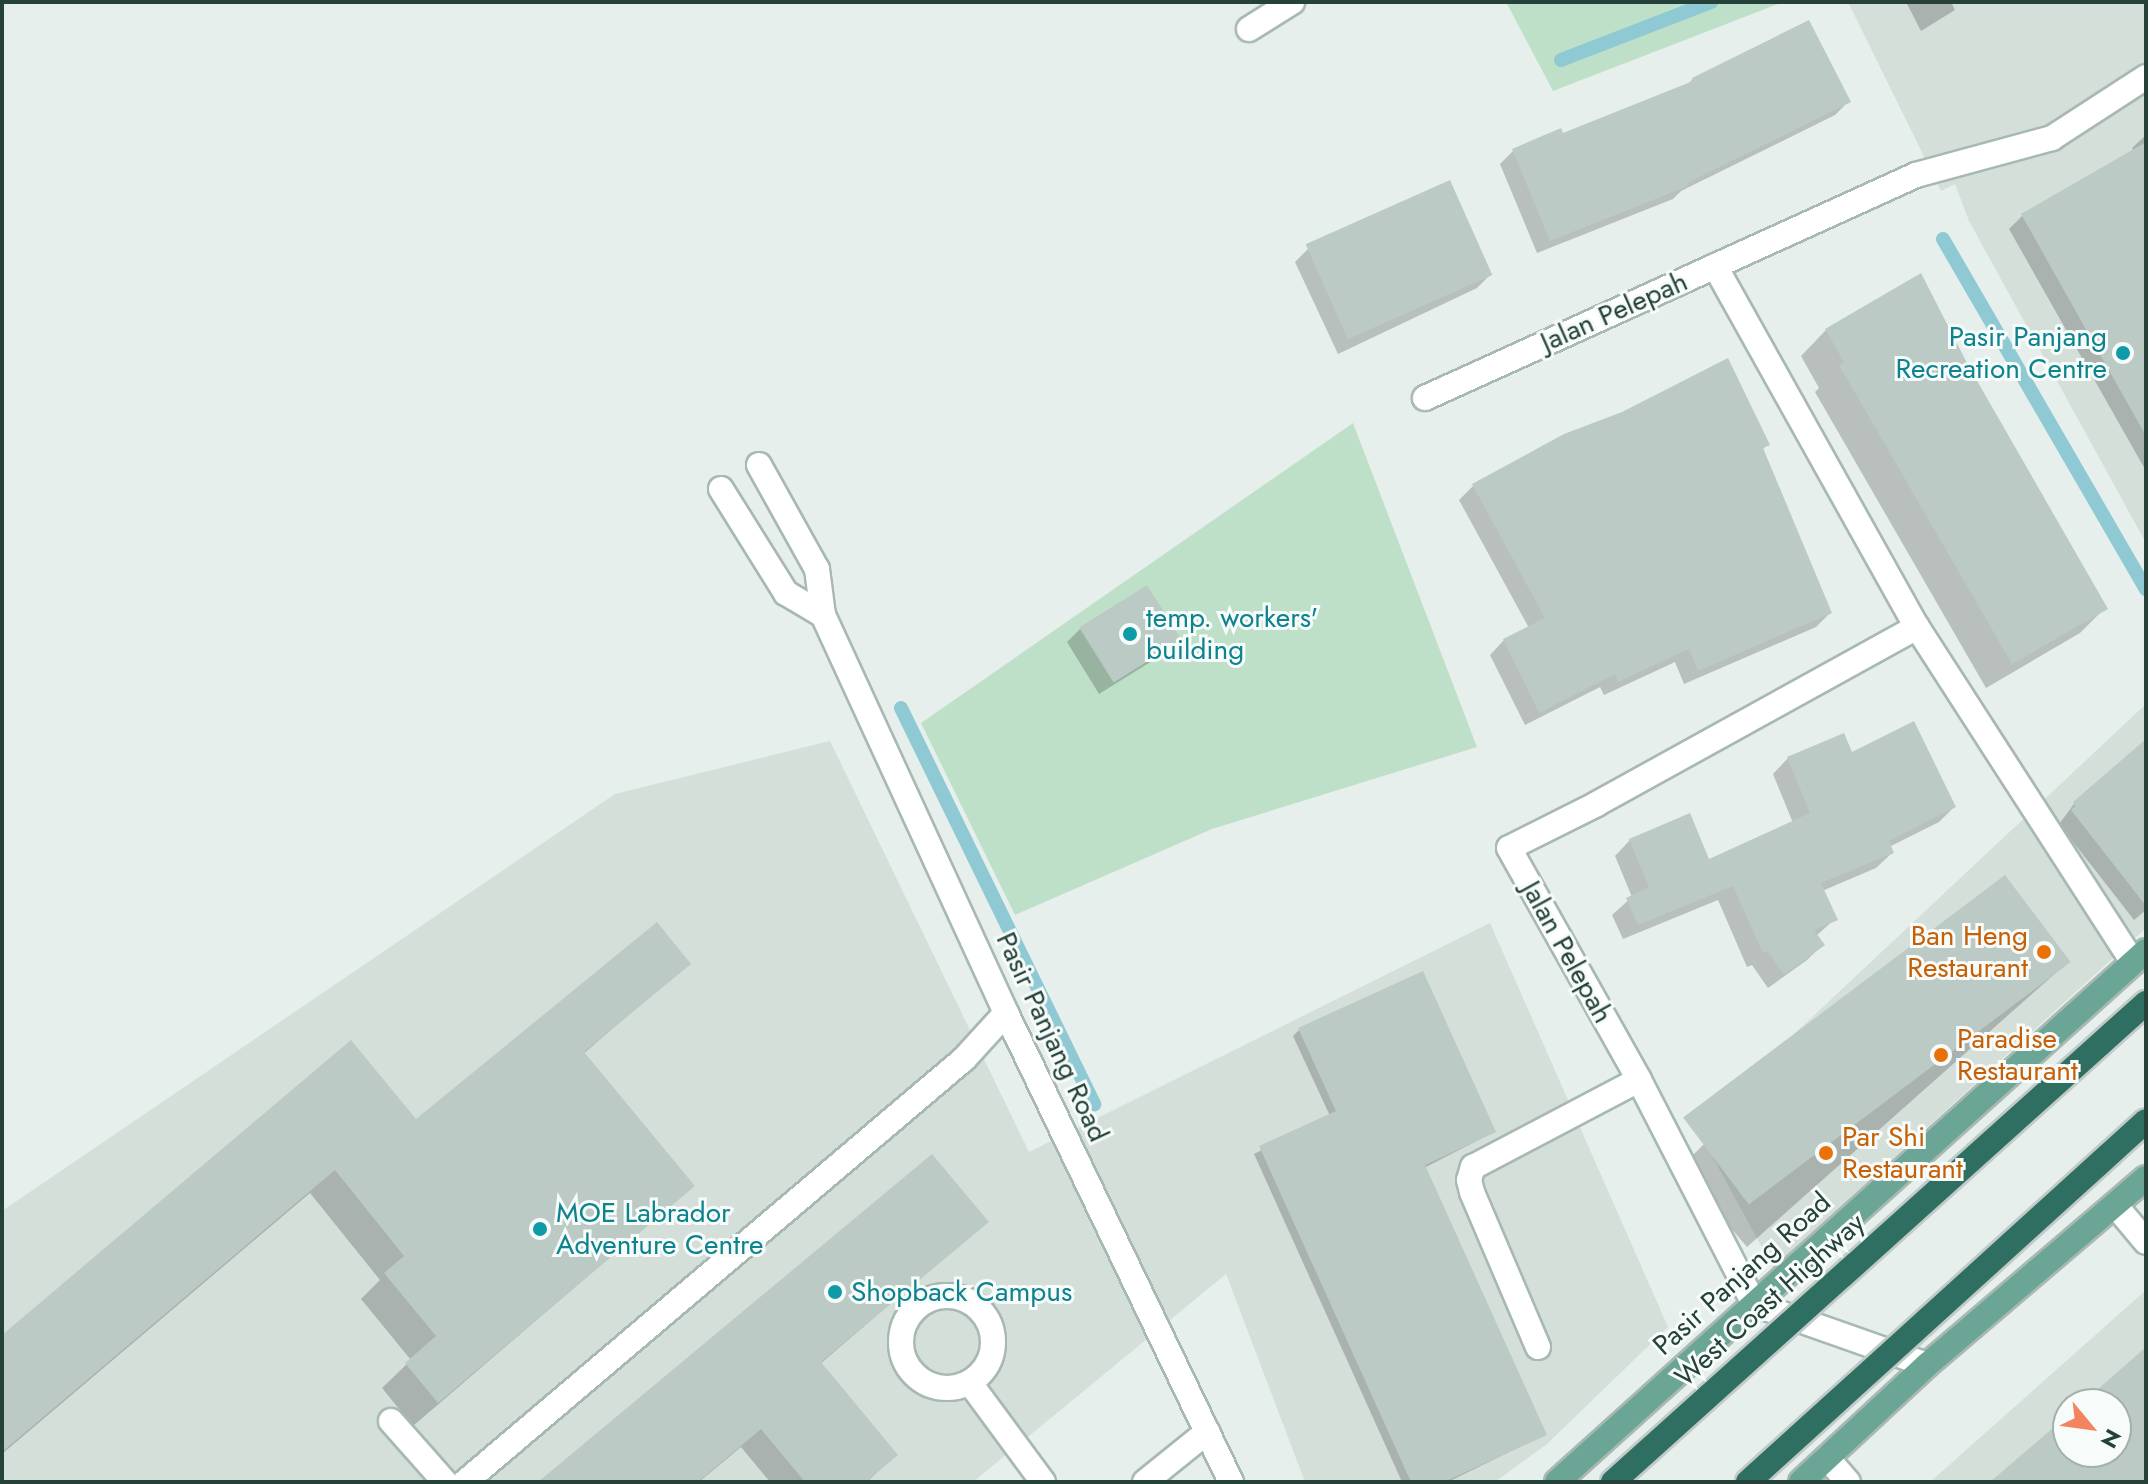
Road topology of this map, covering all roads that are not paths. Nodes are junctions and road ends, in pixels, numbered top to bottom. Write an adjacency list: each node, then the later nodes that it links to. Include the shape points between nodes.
1 (1292, 2): 2 (street)
2 (1249, 29)
3 (2146, 77): 4 (street, Jalan Pelepah, via 2052,138 1916,175)
4 (1715, 266): 5 (street, Jalan Pelepah); 9 (street, Jalan Pelepah)
5 (1425, 398)
6 (759, 465): 8 (street, Pasir Panjang Road, via 817,569)
7 (721, 489): 8 (street, via 786,593)
8 (823, 615): 12 (street, Pasir Panjang Road)
9 (1917, 627): 10 (street, Jalan Pelepah); 13 (street, Jalan Pelepah, via 1509,848)
10 (2140, 957): 18 (main road, Pasir Panjang Road)
11 (2146, 1003): 31 (highway, West Coast Highway, bridge)
12 (1006, 1013): 23 (street, Pasir Panjang Road); 26 (street, via 964,1059)
13 (1639, 1080): 18 (street, Jalan Pelepah); 19 (street, via 1473,1167 1472,1192)
14 (2146, 1121): 32 (highway, bridge)
15 (2146, 1178): 16 (main road)
16 (2115, 1205): 17 (street); 20 (main road)
17 (2146, 1242)
18 (1754, 1304): 20 (street); 30 (main road, Pasir Panjang Road)
19 (1538, 1347)
20 (1927, 1365): 24 (main road)
21 (970, 1383): 27 (street)
22 (391, 1421): 25 (street)
23 (1207, 1432): 28 (street); 29 (street, Pasir Panjang Road)
24 (1827, 1458): 33 (main road); 34 (street)
25 (445, 1482)
26 (465, 1482)
27 (1043, 1482)
28 (1145, 1482)
29 (1231, 1482)
30 (1557, 1482)
31 (1613, 1482)
32 (1748, 1482)
33 (1801, 1482)
34 (1848, 1482)

